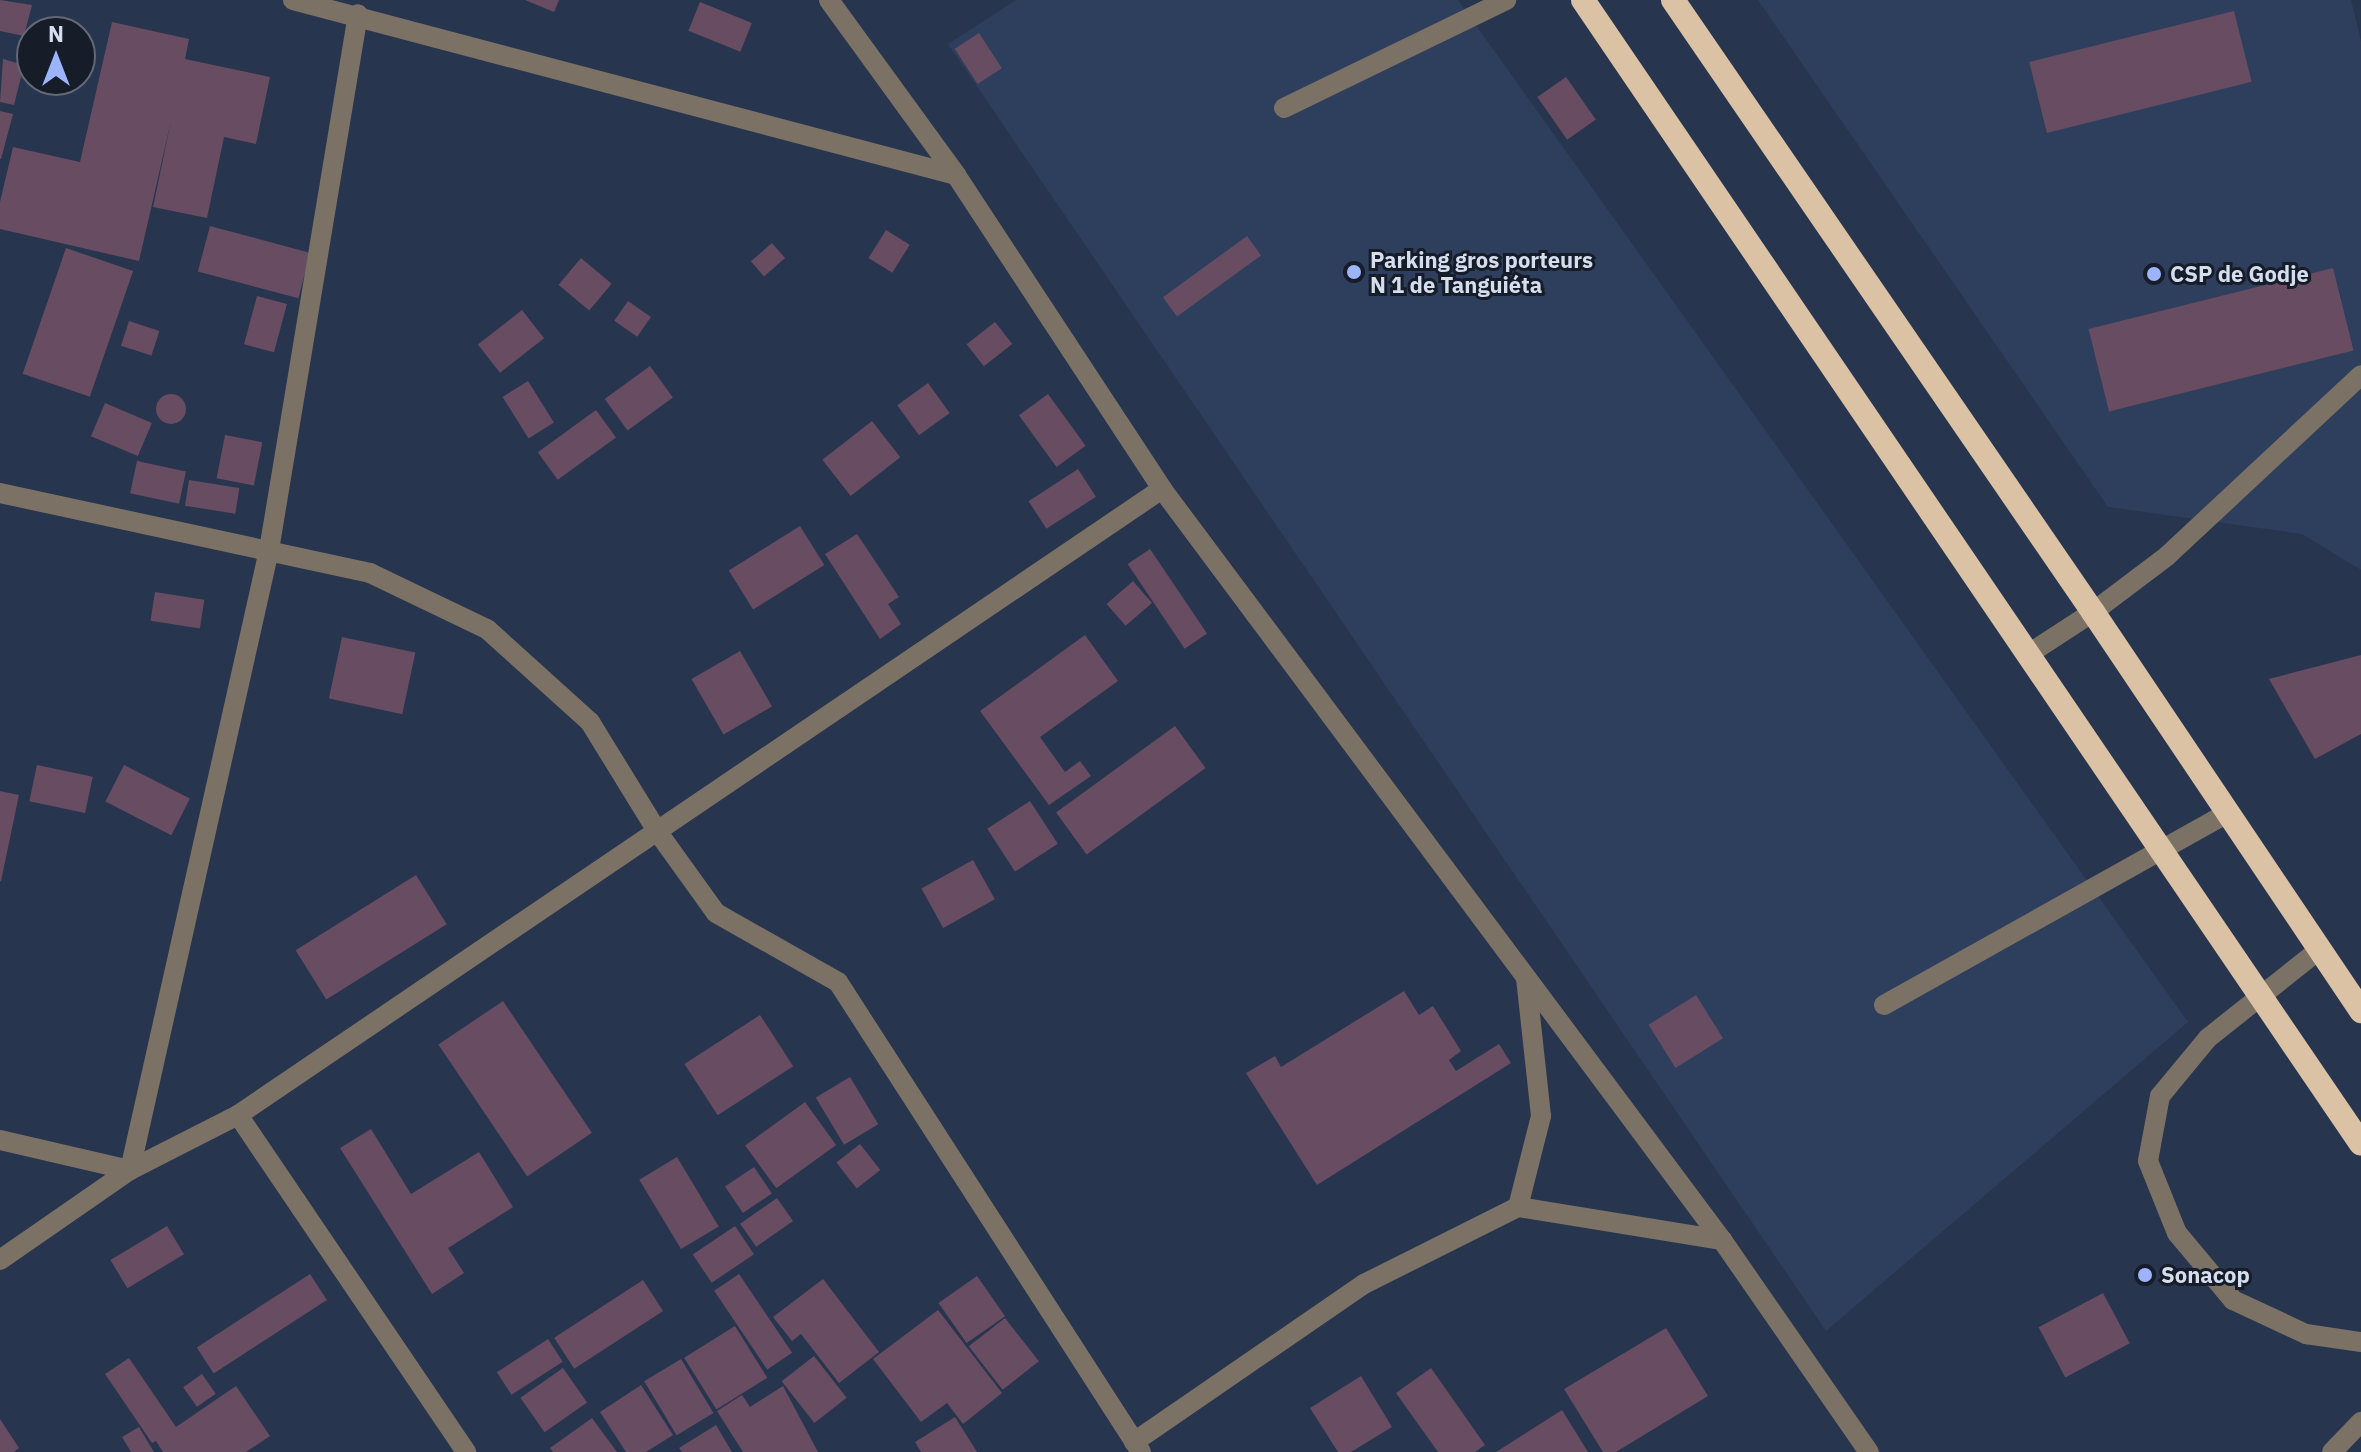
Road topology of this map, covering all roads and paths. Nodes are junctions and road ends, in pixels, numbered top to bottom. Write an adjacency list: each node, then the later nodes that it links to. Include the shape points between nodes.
1 (293, 0): 6 (street)
2 (829, 0): 8 (street)
3 (1506, 0): 7 (street)
4 (1583, 0): 14 (highway)
5 (1673, 0): 13 (highway)
6 (358, 14): 8 (street); 12 (street)
7 (1284, 108)
8 (956, 175): 10 (street)
9 (2361, 375): 13 (street, via 2167,556)
10 (1162, 489): 16 (street); 19 (street)
11 (0, 493): 12 (street)
12 (269, 550): 16 (street, via 370,573 487,629 590,722); 26 (street)
13 (2093, 612): 14 (street); 15 (highway)
14 (2027, 655): 17 (highway)
15 (2228, 813): 17 (street); 18 (highway)
16 (657, 831): 23 (street); 32 (street, via 716,913 838,982)
17 (2161, 848): 20 (highway); 21 (street)
18 (2320, 949): 20 (street); 22 (highway)
19 (1525, 977): 27 (street, via 1541,1116); 28 (street)
20 (2260, 995): 25 (highway); 30 (street, via 2208,1038 2160,1096 2148,1161 2177,1233 2233,1300 2306,1334)
21 (1884, 1005)
22 (2361, 1011)
23 (238, 1115): 26 (street); 33 (street)
24 (0, 1140): 26 (street)
25 (2361, 1144)
26 (130, 1170): 29 (street)
27 (1518, 1207): 28 (street); 32 (street, via 1364,1284)
28 (1722, 1240): 34 (street)
29 (0, 1260)
30 (2361, 1342)
31 (2361, 1422): 35 (street)
32 (1137, 1447)
33 (466, 1452)
34 (1869, 1452)
35 (2332, 1452)

